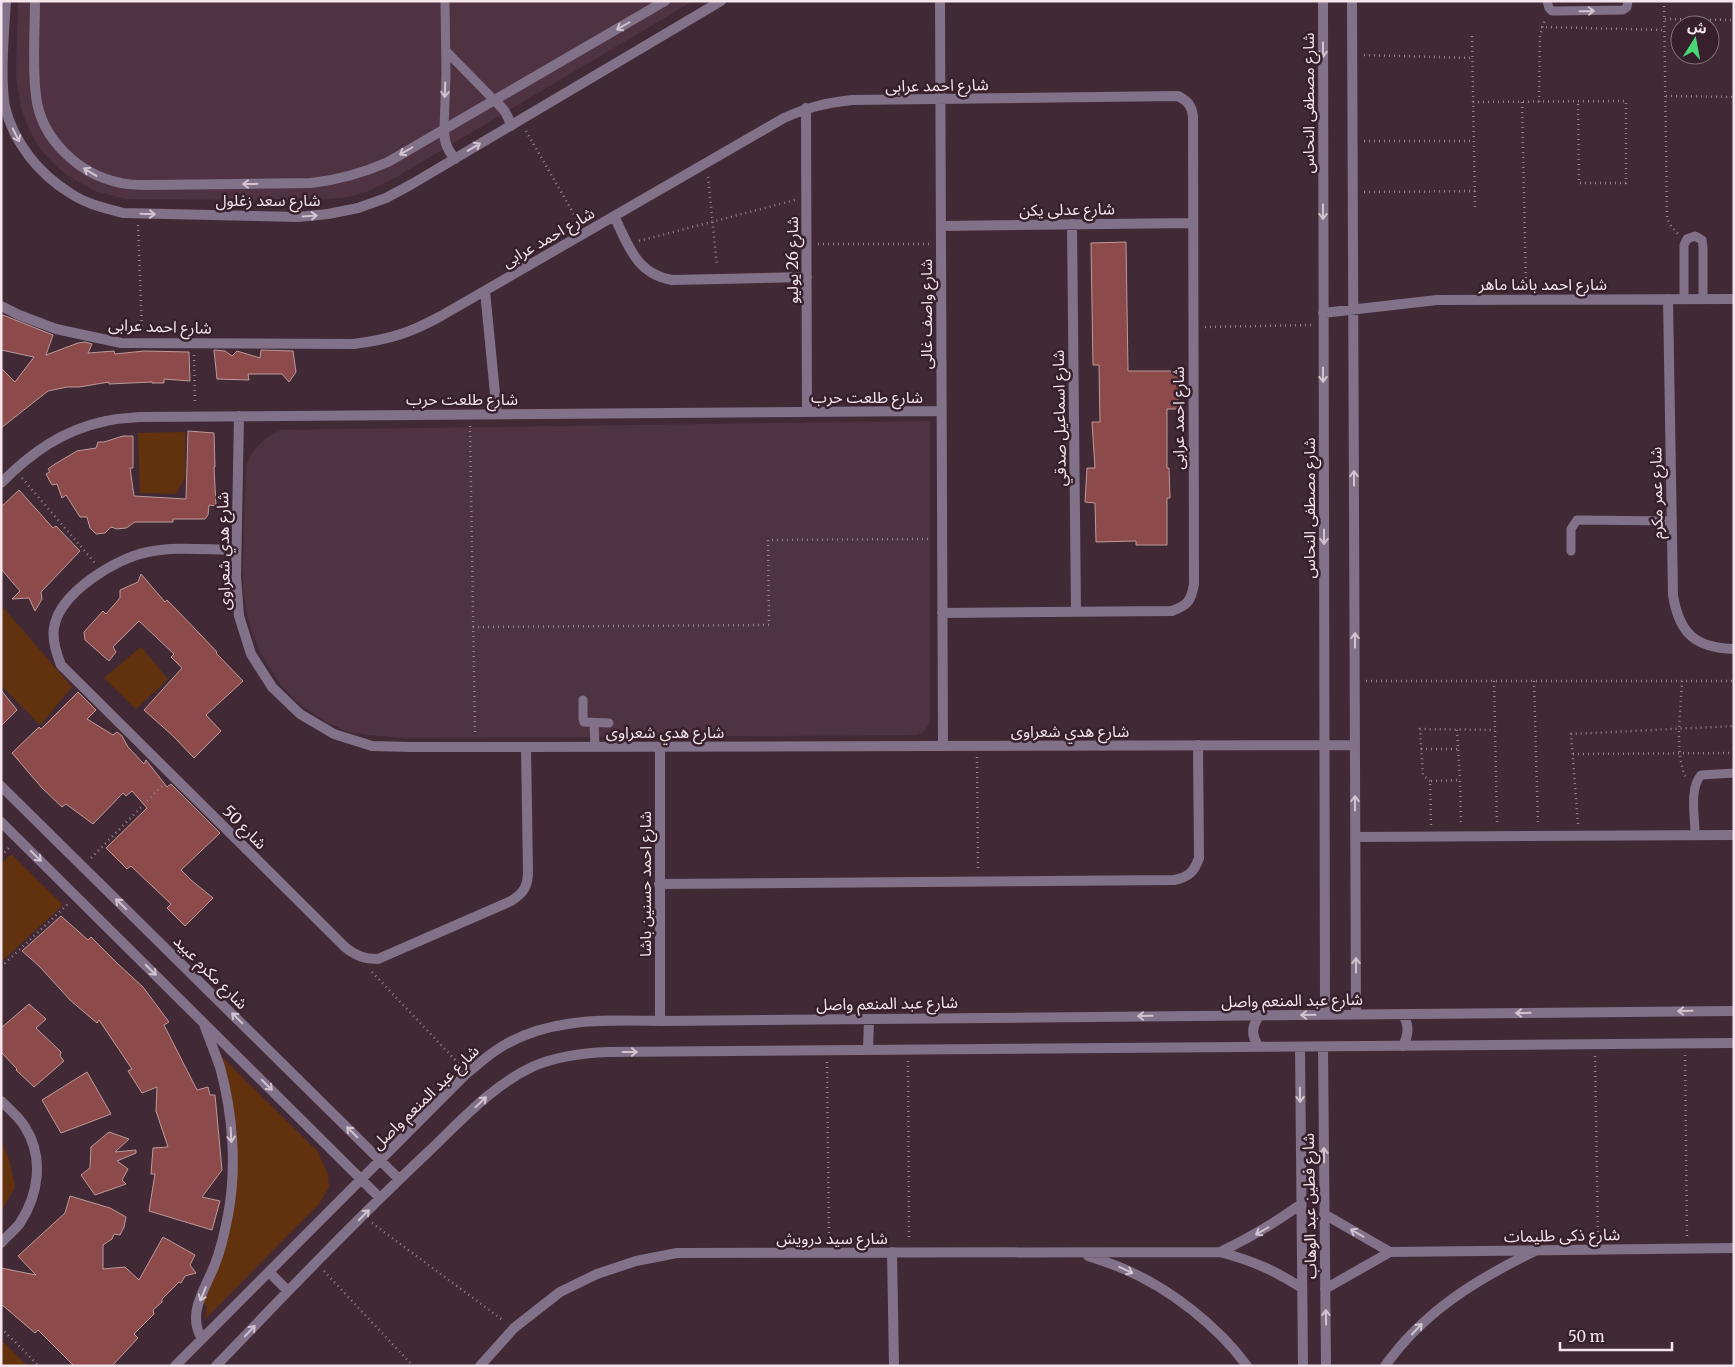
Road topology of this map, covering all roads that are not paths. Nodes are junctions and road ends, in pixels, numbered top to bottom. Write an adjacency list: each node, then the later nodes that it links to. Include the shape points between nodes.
1 (6, 1): 17 (street, شارع سعد زغلول, one-way to 17, via 1,80 4,107 14,133 48,178 70,194 96,206 138,214 328,214 386,198)
2 (35, 1): 16 (street, شارع سعد زغلول, one-way to 2, via 388,162 338,180 122,184 97,176 75,163 57,145 44,123 36,98 34,73)
3 (445, 1): 11 (lane)
4 (665, 1): 12 (street, شارع سعد زغلول, one-way to 12)
5 (721, 1): 15 (street, شارع سعد زغلول)
6 (940, 1): 13 (street, شارع واصف غالى)
7 (1322, 1): 30 (street, شارع مصطفى النحاس, one-way to 30)
8 (1352, 1): 29 (street)
9 (1628, 1): 10 (lane, one-way to 9, via 1557,11 1618,11 1627,7)
10 (1548, 5)
11 (446, 51): 12 (lane); 16 (lane, one-way to 16)
12 (494, 100): 15 (street); 16 (street, شارع سعد زغلول)
13 (941, 100): 14 (street, شارع احمد عرابى, via 852,100); 19 (street, شارع احمد عرابى, via 1178,96 1192,108); 21 (street, شارع واصف غالى)
14 (806, 108): 18 (street, شارع احمد عرابى); 22 (street, شارع 26 يوليو)
15 (515, 123): 17 (street, شارع سعد زغلول, one-way to 15)
16 (444, 129): 17 (street, via 444,140)
17 (456, 159)
18 (614, 216): 22 (street, via 641,266 661,278); 23 (street, شارع احمد عرابى)
19 (1193, 223): 20 (street, شارع عدلى يكن); 39 (street, شارع احمد عرابى, via 1192,597 1184,607 1172,611)
20 (1072, 224): 21 (street, شارع عدلى يكن); 39 (street, شارع اسماعيل صدقي)
21 (941, 226): 31 (street, شارع واصف غالى)
22 (807, 277): 32 (street, شارع 26 يوليو)
23 (484, 291): 28 (street, شارع احمد عرابى, via 414,331 354,344 121,343 56,329); 33 (street)
24 (1668, 299): 25 (street, شارع احمد باشا ماهر); 29 (street, شارع احمد باشا ماهر, via 1437,300); 36 (street, شارع عمر مكرم)
25 (1684, 299): 26 (street, شارع احمد باشا ماهر); 26 (lane, via 1684,245 1687,239 1695,236 1702,240 1704,247)
26 (1703, 299): 27 (street, شارع احمد باشا ماهر)
27 (1734, 299)
28 (1, 306)
29 (1353, 310): 30 (street, شارع احمد باشا ماهر); 45 (street, one-way to 29)
30 (1323, 313): 47 (street, شارع مصطفى النحاس, one-way to 47)
31 (942, 411): 32 (street, شارع طلعت حرب); 40 (street, شارع واصف غالى)
32 (808, 412): 33 (street, شارع طلعت حرب)
33 (497, 414): 34 (street, شارع طلعت حرب)
34 (239, 416): 35 (street, شارع طلعت حرب, via 140,417 106,421 73,431 42,446); 37 (street, شارع هدي شعراوى)
35 (1, 483)
36 (1672, 521): 38 (lane, via 1577,520 1571,529); 41 (street, شارع عمر مكرم, via 1676,613 1684,629 1697,641 1714,648)
37 (236, 550): 51 (street, شارع هدي شعراوى, via 239,616 251,654 272,687 300,714 334,734 372,746); 51 (street, شارع 50, via 150,551 118,561 71,595 60,610 54,628 54,647 61,665 355,955 378,959 522,894 528,884)
38 (1571, 550)
39 (1076, 612): 40 (street, شارع احمد عرابى)
40 (942, 613): 48 (street, شارع واصف غالى)
41 (1734, 649)
42 (583, 700): 43 (lane, via 583,721)
43 (594, 723): 44 (lane); 49 (lane)
44 (609, 723)
45 (1355, 744): 47 (street, شارع هدي شعراوى); 57 (street, one-way to 45)
46 (1198, 745): 47 (street, شارع هدي شعراوى); 48 (street, شارع هدي شعراوى); 58 (street, via 1199,858 1195,870 1186,878)
47 (1324, 745): 60 (street, شارع مصطفى النحاس)
48 (943, 746): 50 (street, شارع هدي شعراوى)
49 (595, 747): 50 (street, شارع هدي شعراوى); 51 (street, شارع هدي شعراوى)
50 (660, 747): 58 (street, شارع احمد حسنين باشا)
51 (526, 748)
52 (1734, 774): 55 (lane, via 1701,775 1696,781)
53 (1, 786): 74 (street, شارع مكرم عبيد, one-way to 53)
54 (1, 822): 66 (street, one-way to 66)
55 (1695, 834): 56 (street); 57 (street)
56 (1734, 834)
57 (1356, 838): 61 (street, one-way to 57)
58 (659, 884): 65 (street, شارع احمد حسنين باشا)
59 (1734, 1011): 62 (street, شارع عبد المنعم واصل, one-way to 62)
60 (1325, 1014): 61 (street, شارع عبد المنعم واصل); 63 (street, شارع عبد المنعم واصل, one-way to 63)
61 (1356, 1014): 62 (street, شارع عبد المنعم واصل)
62 (1403, 1014): 68 (street, via 1408,1030)
63 (1260, 1015): 64 (street, شارع عبد المنعم واصل, one-way to 64); 69 (street, via 1252,1031)
64 (869, 1019): 65 (street, شارع عبد المنعم واصل); 72 (street)
65 (660, 1020): 74 (street, شارع عبد المنعم واصل, via 575,1022 521,1037 496,1050 467,1073)
66 (202, 1021): 75 (street, one-way to 75); 91 (street, one-way to 91, via 220,1067 230,1116 232,1165 228,1215 216,1262 195,1319)
67 (1734, 1043): 68 (street)
68 (1403, 1046): 71 (street)
69 (1259, 1047): 70 (street); 72 (street)
70 (1300, 1047): 71 (street); 78 (street, شارع فطين عبد الوهاب, one-way to 78)
71 (1323, 1047): 79 (street, شارع فطين عبد الوهاب, one-way to 71)
72 (868, 1050): 76 (street, one-way to 72, via 490,1093 534,1066 558,1058 608,1052)
73 (1, 1101): 80 (street, via 25,1127 35,1151 38,1177 32,1202 19,1225)
74 (380, 1160): 75 (street, شارع عبد المنعم واصل); 76 (street, شارع مكرم عبيد)
75 (362, 1178): 77 (street); 87 (street, شارع عبد المنعم واصل)
76 (399, 1179): 77 (street)
77 (380, 1198): 90 (street, one-way to 77)
78 (1301, 1204): 84 (street, شارع سيد درويش, one-way to 84, via 1276,1223); 88 (street, شارع فطين عبد الوهاب)
79 (1324, 1214): 85 (street, one-way to 79); 89 (street, شارع فطين عبد الوهاب)
80 (1, 1243)
81 (1734, 1248): 82 (street, شارع ذكى طليمات)
82 (1538, 1250): 85 (street, شارع ذكى طليمات); 99 (street, one-way to 82, via 1422,1324 1457,1294)
83 (892, 1252): 86 (street, شارع سيد درويش); 94 (street, شارع سيد درويش, via 676,1253 636,1261 597,1274 560,1292 514,1328); 95 (street)
84 (1220, 1252): 86 (street, شارع سيد درويش); 88 (street, شارع سيد درويش, via 1277,1272)
85 (1390, 1252): 89 (street, شارع ذكى طليمات)
86 (1080, 1253): 96 (street, one-way to 96, via 1126,1269 1168,1292 1206,1322)
87 (268, 1272): 90 (street); 91 (street, شارع عبد المنعم واصل)
88 (1302, 1288): 97 (street, شارع فطين عبد الوهاب)
89 (1325, 1289): 98 (street, شارع فطين عبد الوهاب, one-way to 89)
90 (288, 1291): 93 (street, one-way to 90)
91 (202, 1339): 92 (street, شارع عبد المنعم واصل)
92 (175, 1366)
93 (216, 1366)
94 (480, 1366)
95 (894, 1366)
96 (1246, 1366)
97 (1303, 1366)
98 (1326, 1366)
99 (1384, 1366)

